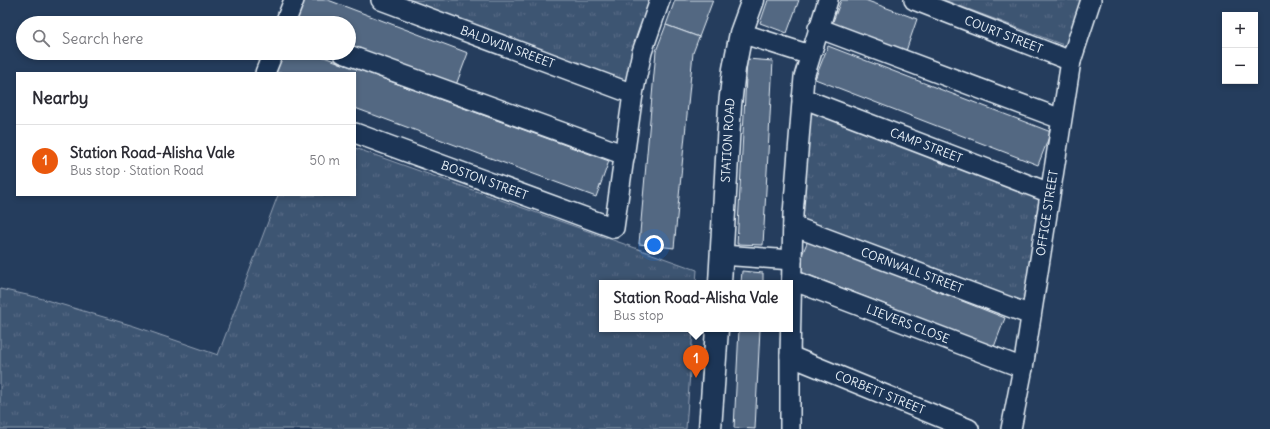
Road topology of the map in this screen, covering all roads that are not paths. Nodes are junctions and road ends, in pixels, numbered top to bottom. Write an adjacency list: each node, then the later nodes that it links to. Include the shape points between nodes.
1 (294, 0): 8 (street)
2 (381, 0): 16 (street, BALDWIN SREEET)
3 (660, 0): 16 (street, via 642,52)
4 (753, 0): 10 (main road, STATION ROAD)
5 (828, 0): 9 (street)
6 (914, 0): 14 (street, COURT STREET)
7 (1091, 0): 14 (street, OFFICE STREET)
8 (288, 16)
9 (818, 28): 11 (street); 18 (street)
10 (741, 33): 11 (street); 23 (main road, STATION ROAD, via 730,105)
11 (810, 55): 17 (street)
12 (356, 58): 20 (street)
13 (270, 60): 15 (street)
14 (1071, 61): 18 (street, OFFICE STREET)
15 (264, 72)
16 (633, 94): 20 (street)
17 (802, 98): 21 (street, CAMP STREET); 22 (street)
18 (1061, 120): 21 (street, OFFICE STREET)
19 (356, 133): 20 (street, BOSTON STREET, via 614,228)
20 (624, 155)
21 (1050, 193): 28 (street, OFFICE STREET)
22 (793, 226): 24 (street); 28 (street, CORNWALL STREET)
23 (722, 255): 24 (street); 25 (main road, STATION ROAD)
24 (792, 260): 26 (street)
25 (720, 280)
26 (792, 280)
27 (793, 280): 32 (street, LIEVERS CLOSE)
28 (1031, 315): 32 (street, OFFICE STREET)
29 (717, 332): 33 (main road)
30 (791, 332): 31 (street)
31 (790, 356): 34 (street); 35 (street, CORBETT STREET)
32 (1023, 368): 36 (street, OFFICE STREET)
33 (710, 429)
34 (790, 429)
35 (969, 429)
36 (1011, 429)

